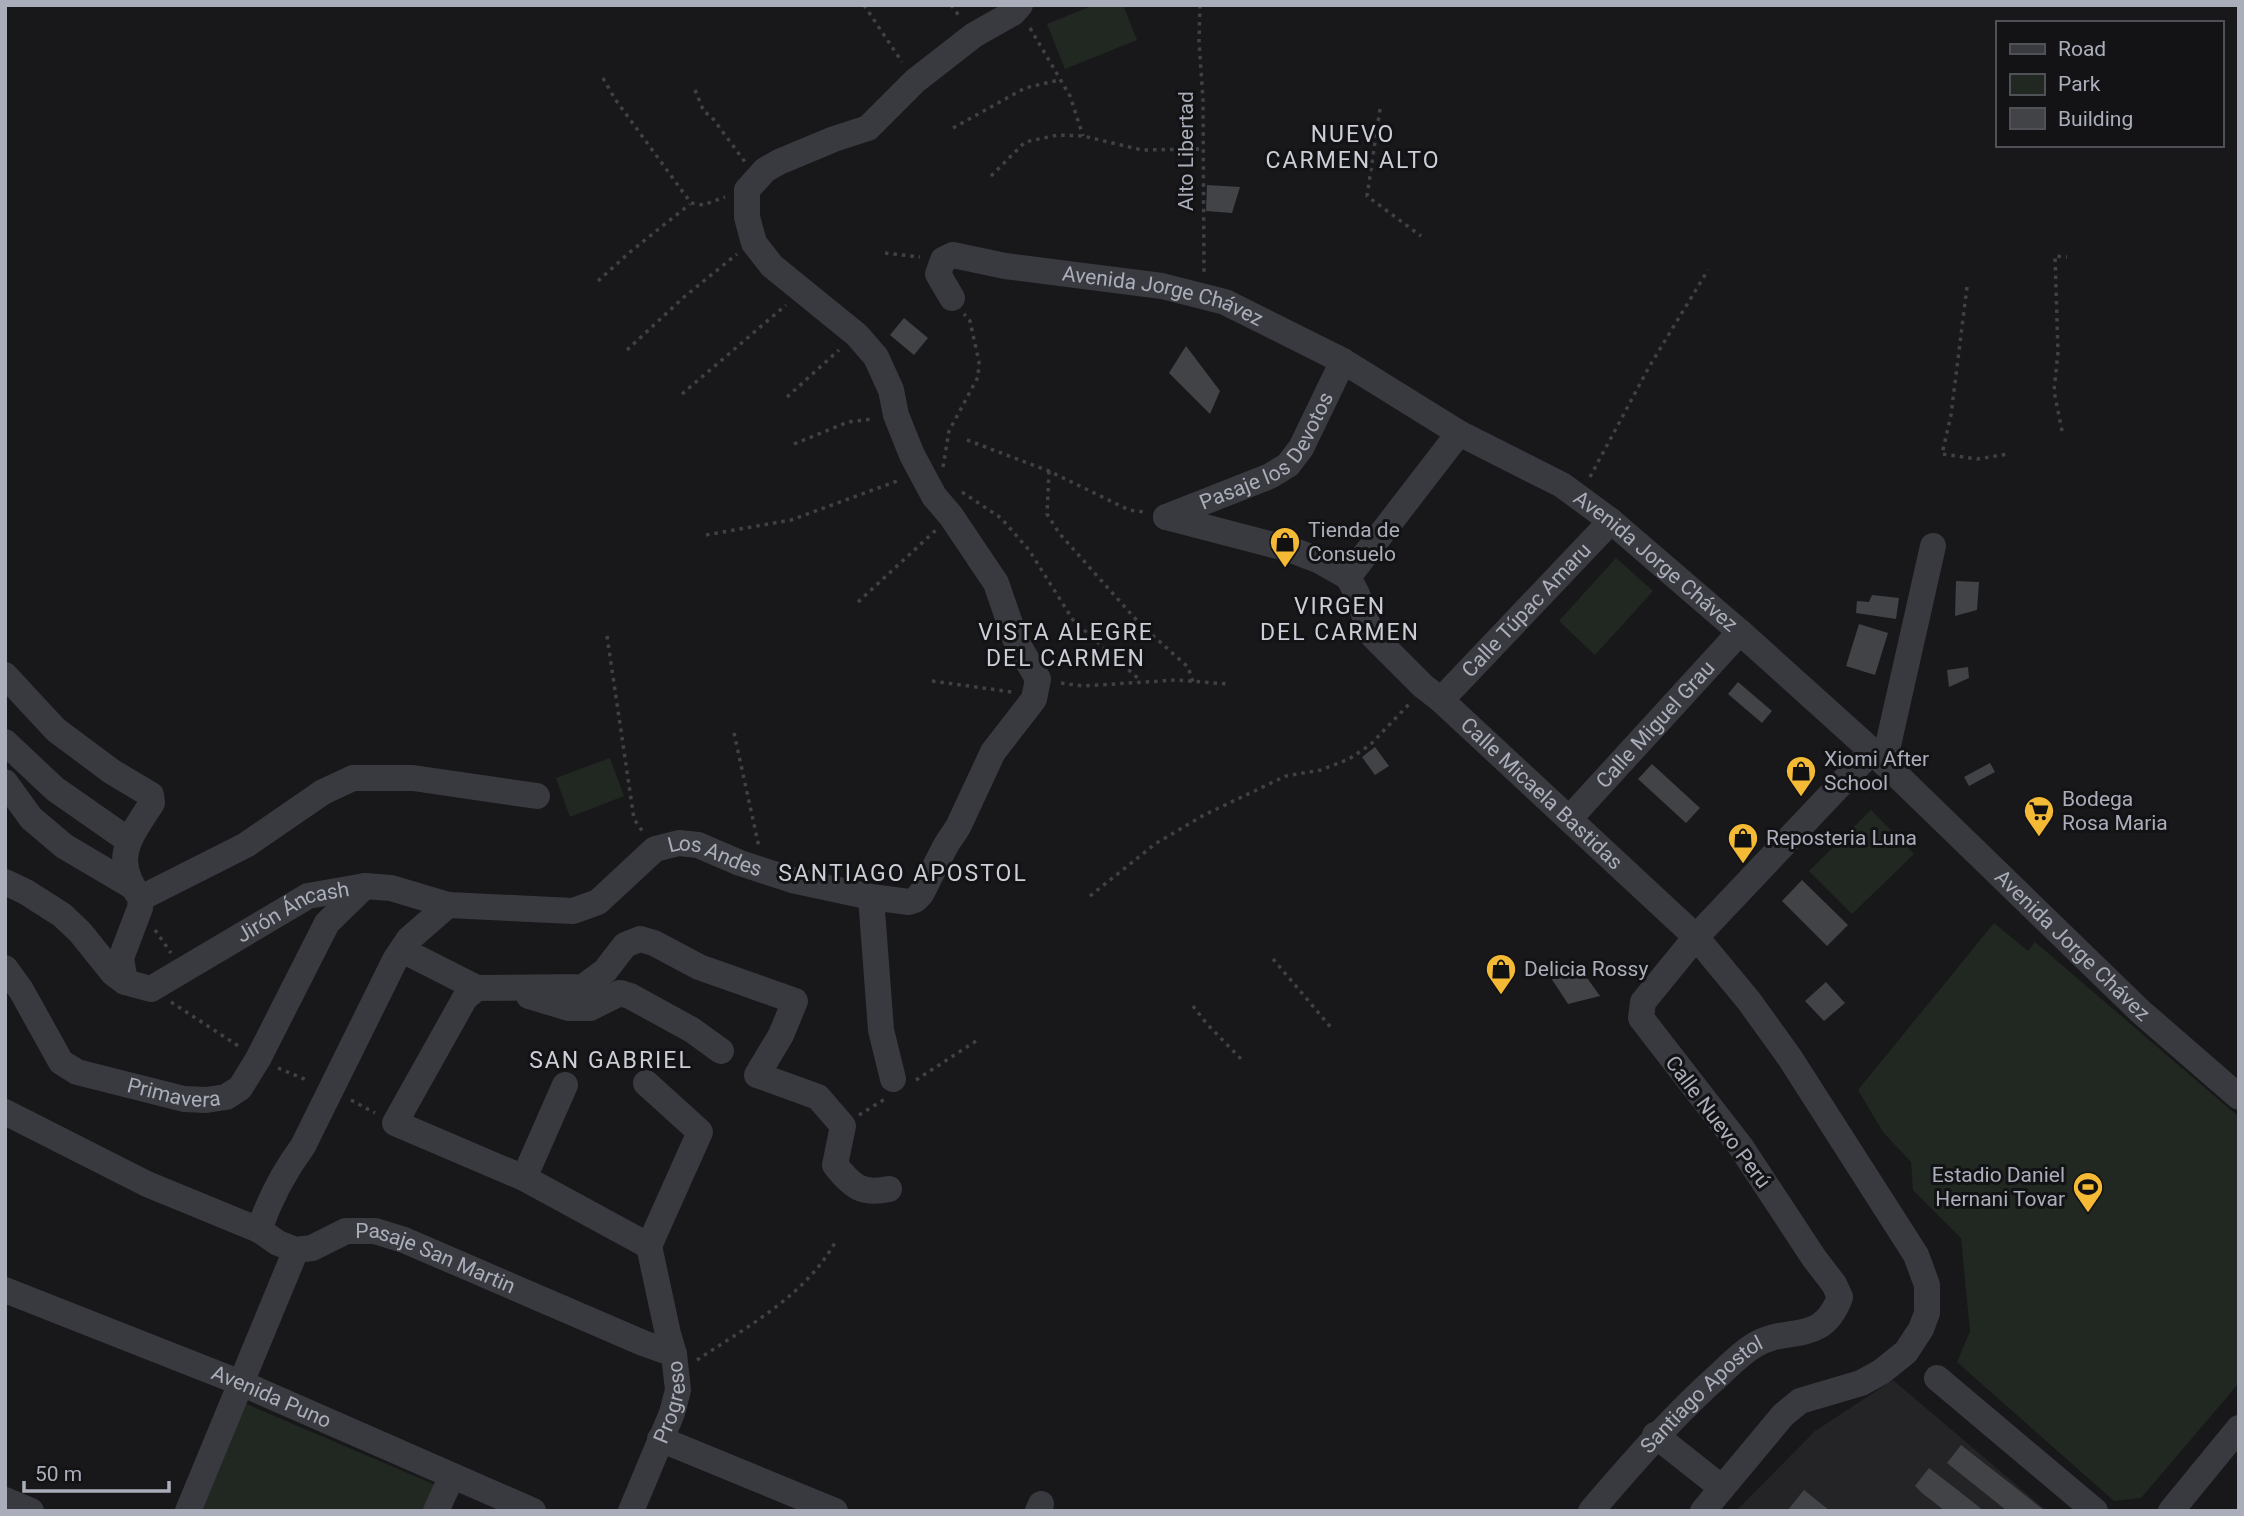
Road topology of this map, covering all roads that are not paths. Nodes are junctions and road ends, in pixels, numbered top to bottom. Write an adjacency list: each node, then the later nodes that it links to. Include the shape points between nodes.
1 (1016, 9): 20 (street, Los Andes, via 915,81 868,128 779,162 755,178 747,190 747,217 754,243 772,266 857,335 876,357 896,415 932,470 934,496 996,583 1036,689 993,752 921,894 908,902)
2 (952, 298): 3 (street, Avenida Jorge Chávez, via 939,275 943,260 953,255 1162,286 1225,302)
3 (1343, 361): 4 (street, Avenida Jorge Chávez); 7 (street, Pasaje los Devotos, via 1301,448 1288,465 1166,517 1289,549)
4 (1459, 433): 5 (street, Avenida Jorge Chávez, via 1536,470); 7 (street)
5 (1611, 521): 8 (street, Avenida Jorge Chávez); 10 (street, Calle Túpac Amaru)
6 (1933, 546): 12 (street)
7 (1348, 578): 10 (street, Calle Micaela Bastidas, via 1371,634)
8 (1740, 632): 12 (street, Avenida Jorge Chávez); 15 (street, Calle Miguel Grau)
9 (5, 675): 16 (street, via 56,730 151,795)
10 (1432, 693): 15 (street, Calle Micaela Bastidas)
11 (5, 742): 16 (street, via 55,789)
12 (1878, 757): 22 (street, Calle Nuevo Perú); 31 (street, Avenida Jorge Chávez, via 2141,1012)
13 (5, 782): 19 (street, via 31,818)
14 (537, 796): 19 (street, via 413,778 353,778 323,792 247,845)
15 (1569, 819): 22 (street, Calle Micaela Bastidas)
16 (128, 840): 19 (street, via 123,865)
17 (5, 882): 25 (street, via 62,915)
18 (365, 886): 21 (street, Jirón Áncash, via 391,888); 24 (street, Primavera, via 327,923 258,1059 240,1088 226,1097 184,1099 77,1072 61,1062); 25 (street, Jirón Áncash, via 308,896 151,989)
19 (137, 897): 25 (street, via 121,958)
20 (871, 897): 21 (street, Los Andes, via 793,880 698,845 680,843 655,849 598,902 573,911); 28 (street, via 881,1030)
21 (448, 905): 23 (street)
22 (1696, 937): 39 (street, Calle Nuevo Perú, via 1643,1002 1641,1018 1741,1147 1834,1284 1840,1297); 47 (street, Calle Micaela Bastidas, via 1790,1058 1916,1255 1927,1284 1927,1313 1906,1352 1861,1383 1800,1401)
23 (402, 950): 26 (street); 35 (street, via 303,1146 269,1200)
24 (5, 968)
25 (125, 982)
26 (487, 988): 27 (street, via 569,1008 597,1006 620,993 692,1030); 33 (street, via 466,998 395,1123); 34 (street, via 583,987 605,971 625,945 640,939 699,967 795,1002 757,1075 818,1097 843,1126 835,1165 851,1184 873,1192)
27 (721, 1051)
28 (893, 1079)
29 (646, 1083): 36 (street, via 700,1132)
30 (565, 1085): 33 (street)
31 (2239, 1097)
32 (5, 1112): 35 (street, via 147,1184)
33 (524, 1178): 36 (street)
34 (889, 1189)
35 (259, 1230): 37 (street)
36 (649, 1246): 40 (street, Progreso)
37 (296, 1250): 40 (street, Pasaje San Martin, via 312,1248 346,1231 375,1231 643,1343); 42 (street)
38 (5, 1290): 42 (street, Avenida Puno)
39 (1835, 1313): 44 (street, Santiago Apostol, via 1805,1333 1767,1338 1753,1346)
40 (676, 1364): 45 (street, Progreso, via 678,1390)
41 (1937, 1378): 57 (street)
42 (241, 1383): 46 (street, Avenida Puno); 50 (street)
43 (2239, 1428): 58 (street)
44 (1656, 1435): 47 (street); 55 (street, Santiago Apostol)
45 (660, 1439): 53 (street, Progreso); 54 (street)
46 (452, 1476): 51 (street); 52 (street, Avenida Puno)
47 (1722, 1488): 56 (street)
48 (5, 1500): 49 (street)
49 (31, 1511)
50 (188, 1511)
51 (436, 1511)
52 (533, 1511)
53 (631, 1511)
54 (835, 1511)
55 (1591, 1511)
56 (1703, 1511)
57 (2095, 1511)
58 (2171, 1511)

